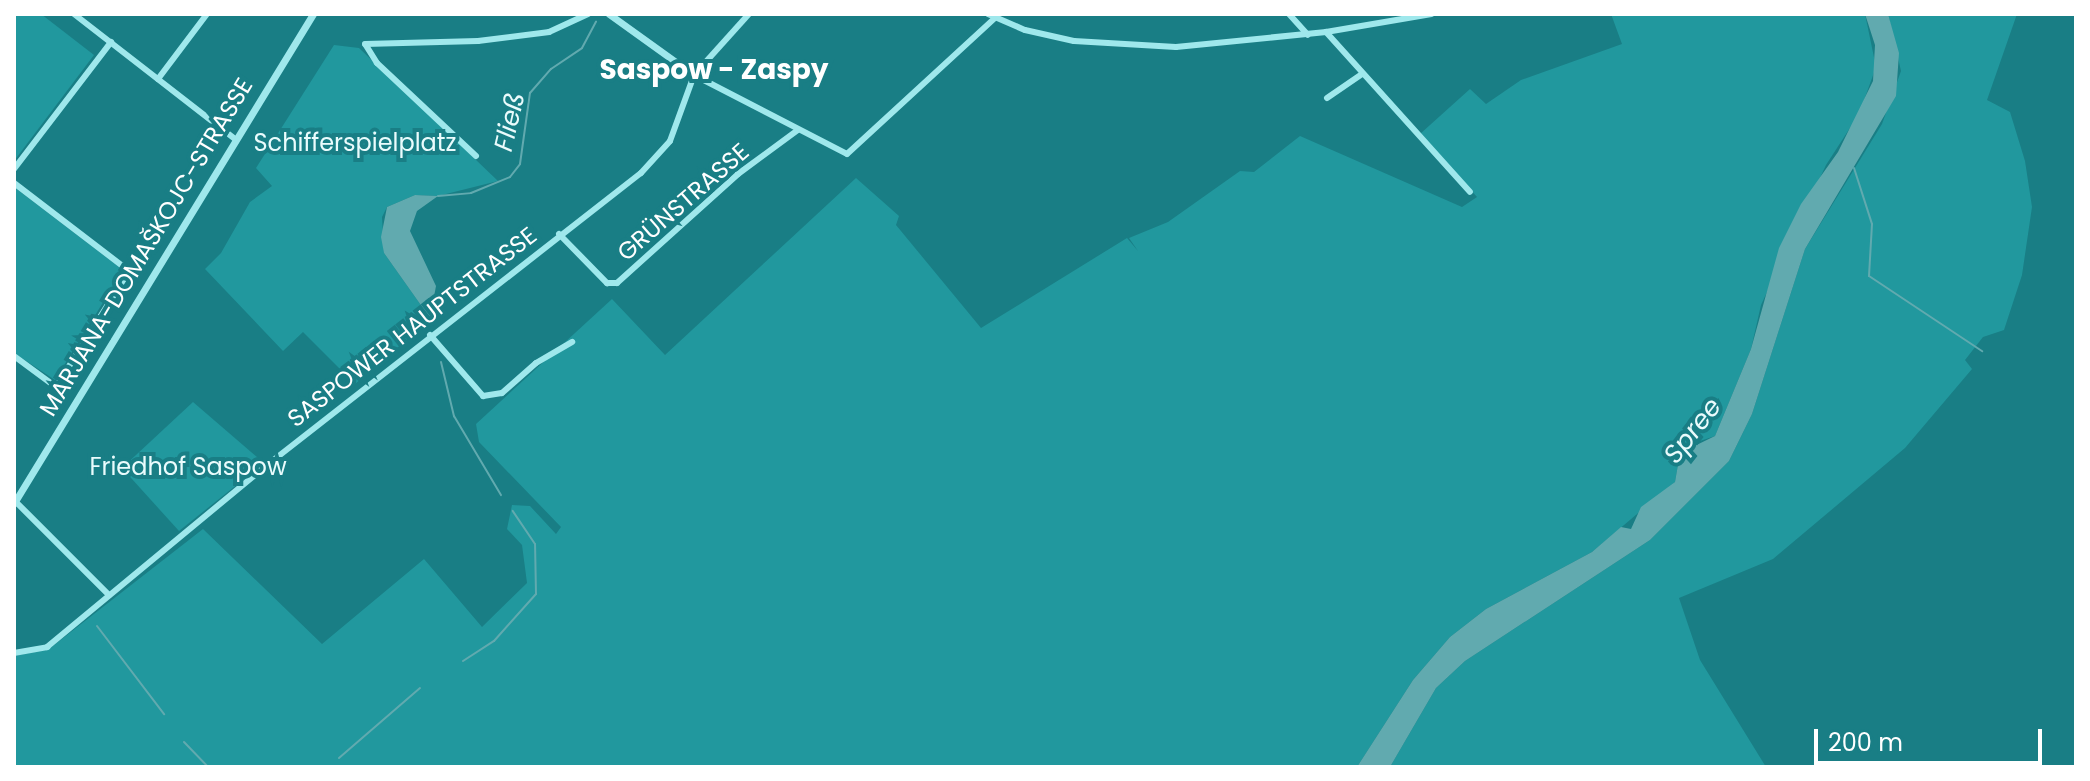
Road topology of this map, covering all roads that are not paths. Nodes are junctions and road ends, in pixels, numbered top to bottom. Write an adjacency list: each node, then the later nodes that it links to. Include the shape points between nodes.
1 (74, 14): 12 (street)
2 (207, 14): 15 (street)
3 (313, 14): 18 (street, MARJANA-DOMAŠKOJC-STRASSE)
4 (588, 14): 19 (street, via 549,32 478,41 365,44 377,63)
5 (609, 14): 14 (street)
6 (749, 14): 14 (street, SASPOWER HAUPTSTRASSE)
7 (1289, 14): 11 (street)
8 (1431, 14): 10 (street)
9 (991, 17): 11 (street, via 1074,41 1126,45 1176,47); 17 (street, via 854,152 836,151)
10 (1326, 32): 11 (street); 13 (street)
11 (1308, 35)
12 (111, 42): 15 (street); 20 (street)
13 (1362, 74): 16 (street); 22 (street)
14 (694, 75): 17 (street); 23 (street, SASPOWER HAUPTSTRASSE, via 670,141 651,165)
15 (158, 79): 18 (street)
16 (1327, 98)
17 (798, 130): 23 (street, GRÜNSTRASSE, via 738,174 617,283 607,283)
18 (235, 139): 27 (street, MARJANA-DOMAŠKOJC-STRASSE)
19 (476, 156)
20 (14, 169)
21 (14, 183): 26 (street, via 129,271 56,387)
22 (1470, 192)
23 (559, 234): 24 (street, SASPOWER HAUPTSTRASSE)
24 (430, 335): 25 (street, via 483,396 502,393); 28 (street, SASPOWER HAUPTSTRASSE)
25 (572, 342)
26 (14, 356)
27 (14, 502): 28 (street)
28 (109, 595): 29 (street, SASPOWER HAUPTSTRASSE, via 47,647)
29 (14, 653)

